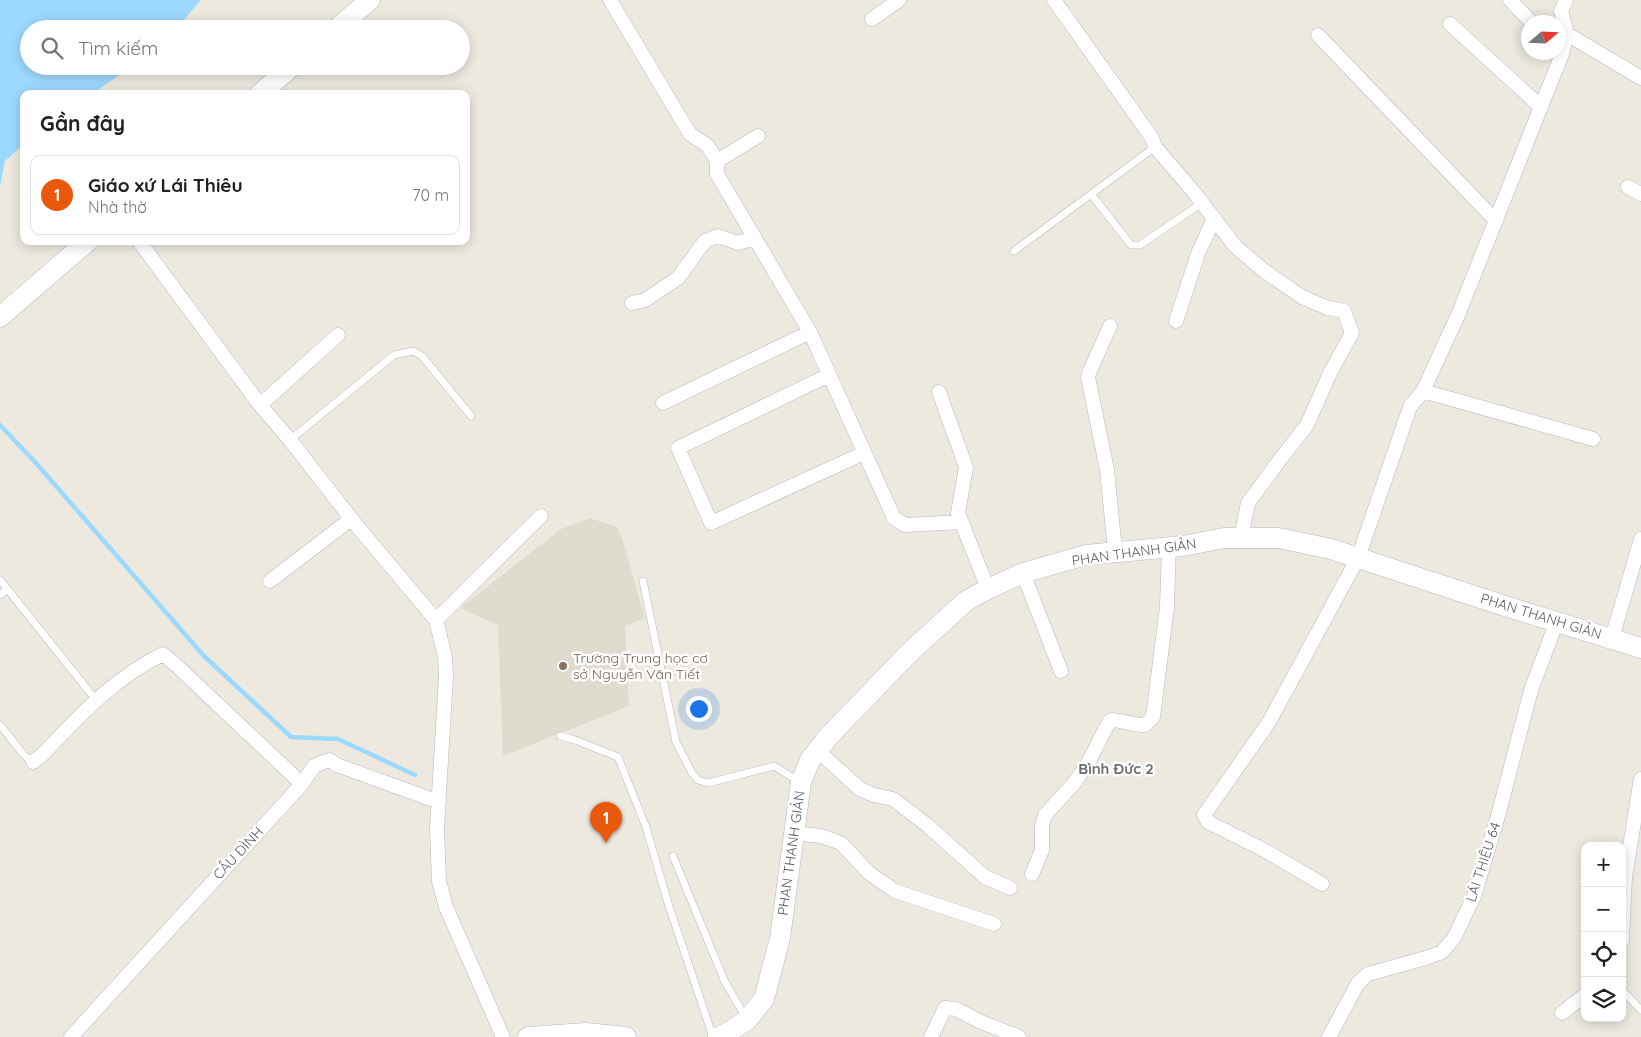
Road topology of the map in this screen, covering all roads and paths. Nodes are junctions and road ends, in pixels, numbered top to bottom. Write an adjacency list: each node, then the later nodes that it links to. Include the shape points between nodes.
1 (370, 0): 9 (street)
2 (610, 0): 20 (street, via 690,134 708,146)
3 (899, 0): 8 (street)
4 (1054, 0): 19 (street, via 1152,138)
5 (1510, 0): 7 (street)
6 (1566, 0): 11 (street, via 1561,11)
7 (1525, 15)
8 (872, 19)
9 (347, 20)
10 (1450, 24): 17 (street)
11 (1567, 34): 15 (street)
12 (1318, 35): 26 (street)
13 (1557, 60): 17 (street)
14 (282, 75): 16 (street)
15 (1641, 78)
16 (265, 90)
17 (1541, 108): 26 (street)
18 (758, 136): 20 (street)
19 (1155, 147): 22 (lane); 24 (street)
20 (718, 161): 27 (street, via 717,174)
21 (1628, 187): 23 (street)
22 (1091, 194): 24 (lane, via 1131,245 1140,245); 30 (lane)
23 (1641, 194)
24 (1202, 204): 25 (street)
25 (1214, 219): 33 (street, via 1199,251); 49 (street, via 1235,246 1264,270 1302,297 1344,312 1352,333 1330,373 1308,425 1248,503)
26 (1496, 221): 38 (street)
27 (755, 238): 31 (street, via 738,243 718,236 705,241 678,278 645,300); 35 (street)
28 (83, 245): 32 (street)
29 (142, 245): 41 (street)
30 (1014, 251)
31 (632, 303)
32 (0, 317)
33 (1176, 321)
34 (1110, 326): 52 (street, via 1088,377 1107,470)
35 (810, 332): 37 (street); 40 (street)
36 (338, 334): 41 (street)
37 (829, 375): 45 (street); 45 (street, via 678,448 711,523)
38 (1423, 391): 43 (street); 53 (street, via 1410,408)
39 (939, 392): 48 (street, via 966,467 958,513)
40 (663, 403)
41 (260, 404): 44 (street)
42 (471, 416): 44 (lane, via 422,356 413,351 394,355)
43 (1592, 439)
44 (290, 440): 47 (street)
45 (864, 453): 48 (street, via 894,518 905,524)
46 (541, 516): 61 (street)
47 (351, 519): 56 (street); 61 (street)
48 (962, 522): 59 (street)
49 (1241, 538): 51 (street, PHAN THANH GIẢN); 53 (street, PHAN THANH GIẢN, via 1279,538)
50 (1641, 540): 63 (street)
51 (1169, 547): 52 (street, PHAN THANH GIẢN); 77 (street, via 1168,607 1153,717 1139,726 1116,720 1109,722 1087,765 1045,815 1042,850)
52 (1114, 551): 54 (street, PHAN THANH GIẢN, via 1086,555)
53 (1358, 558): 62 (street, PHAN THANH GIẢN); 78 (street, via 1270,722 1204,815 1208,822)
54 (1024, 573): 59 (street, PHAN THANH GIẢN); 65 (street)
55 (0, 580): 58 (lane)
56 (270, 581)
57 (644, 581): 72 (lane, via 676,742 692,773 698,780 708,783 774,766)
58 (7, 589): 60 (lane); 66 (lane)
59 (988, 589): 69 (street, PHAN THANH GIẢN, via 966,602 908,654)
60 (0, 595)
61 (436, 620): 74 (street, via 446,676)
62 (1556, 621): 63 (street, PHAN THANH GIẢN); 95 (street, LÁI THIÊU 64, via 1531,690 1474,896 1454,938 1442,952 1368,974 1358,983)
63 (1612, 638): 64 (street, PHAN THANH GIẢN)
64 (1641, 648)
65 (1061, 671)
66 (96, 700): 70 (street); 73 (street, via 163,654)
67 (0, 725): 70 (lane)
68 (560, 736): 91 (lane, via 618,757 646,827)
69 (818, 751): 72 (street, PHAN THANH GIẢN); 79 (street, via 860,789 893,800 985,877)
70 (33, 762)
71 (1641, 779): 81 (street, via 1626,877)
72 (800, 782): 75 (street, PHAN THANH GIẢN)
73 (302, 784): 74 (street, CẦU ĐÌNH, via 314,766 329,760); 87 (street, CẦU ĐÌNH)
74 (438, 802): 88 (street, via 439,881 446,907)
75 (794, 833): 80 (street, via 821,836 841,843 869,873 895,891); 86 (street, PHAN THANH GIẢN, via 780,938 764,999)
76 (673, 856): 86 (lane, via 725,982)
77 (1032, 874)
78 (1322, 884)
79 (1010, 888)
80 (994, 924)
81 (1623, 932)
82 (1626, 994): 84 (lane)
83 (1581, 997): 85 (street)
84 (1641, 1010)
85 (1562, 1013)
86 (747, 1020): 92 (street, PHAN THANH GIẢN)
87 (71, 1037)
88 (503, 1037)
89 (528, 1037): 90 (street, via 586,1033)
90 (626, 1037)
91 (713, 1037)
92 (718, 1037)
93 (931, 1037): 94 (street, via 945,1008 956,1009)
94 (1019, 1037)
95 (1329, 1037)

